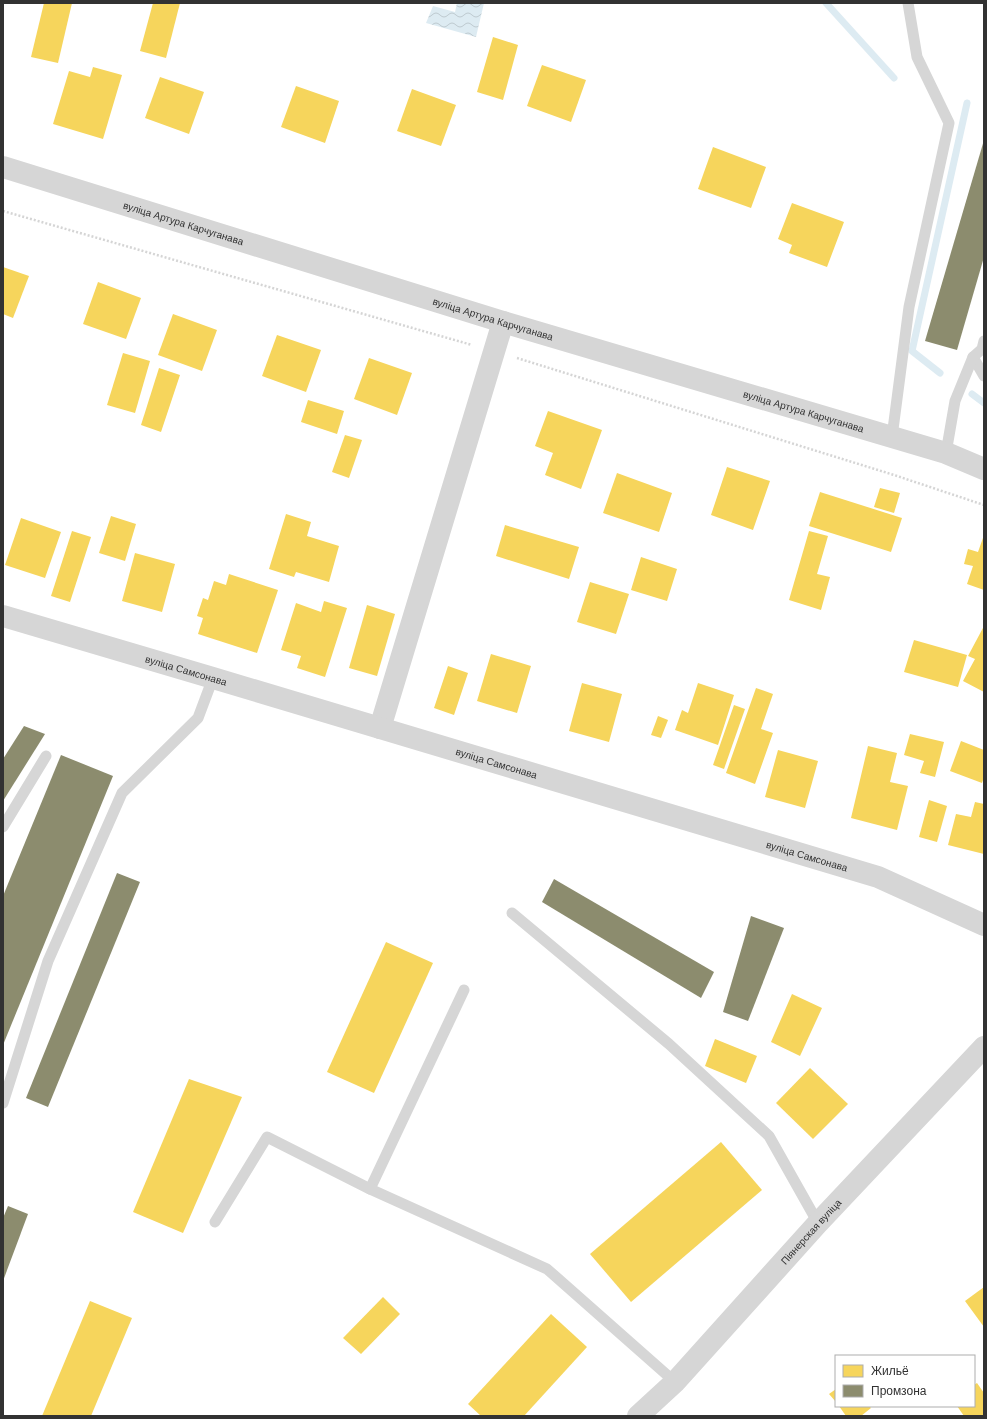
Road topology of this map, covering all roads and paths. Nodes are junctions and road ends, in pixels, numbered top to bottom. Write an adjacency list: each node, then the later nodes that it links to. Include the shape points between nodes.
1 (908, 3): 7 (lane, via 917,57 949,123 909,307)
2 (3, 167): 3 (street, вуліца Артура Карчуганава)
3 (503, 322): 7 (street, вуліца Артура Карчуганава); 12 (street)
4 (984, 341): 5 (lane, via 982,349)
5 (973, 357): 6 (lane); 8 (lane, via 955,401)
6 (984, 376)
7 (892, 437): 8 (street, вуліца Артура Карчуганава)
8 (946, 453): 9 (street, вуліца Артура Карчуганава)
9 (984, 469)
10 (3, 616): 11 (street, вуліца Самсонава)
11 (212, 678): 12 (street, вуліца Самсонава); 19 (lane, via 198,718 122,793 48,961)
12 (380, 728): 16 (street, вуліца Самсонава, via 878,877)
13 (46, 756): 14 (lane)
14 (3, 827)
15 (512, 912): 22 (lane, via 669,1044 769,1136)
16 (984, 925)
17 (464, 990): 20 (lane)
18 (984, 1047): 22 (street, Піянерская вуліца)
19 (3, 1103)
20 (370, 1189): 21 (lane, via 267,1137); 23 (lane, via 547,1269)
21 (215, 1222)
22 (818, 1223): 23 (street, Піянерская вуліца)
23 (675, 1382): 24 (street, Піянерская вуліца)
24 (646, 1413)

